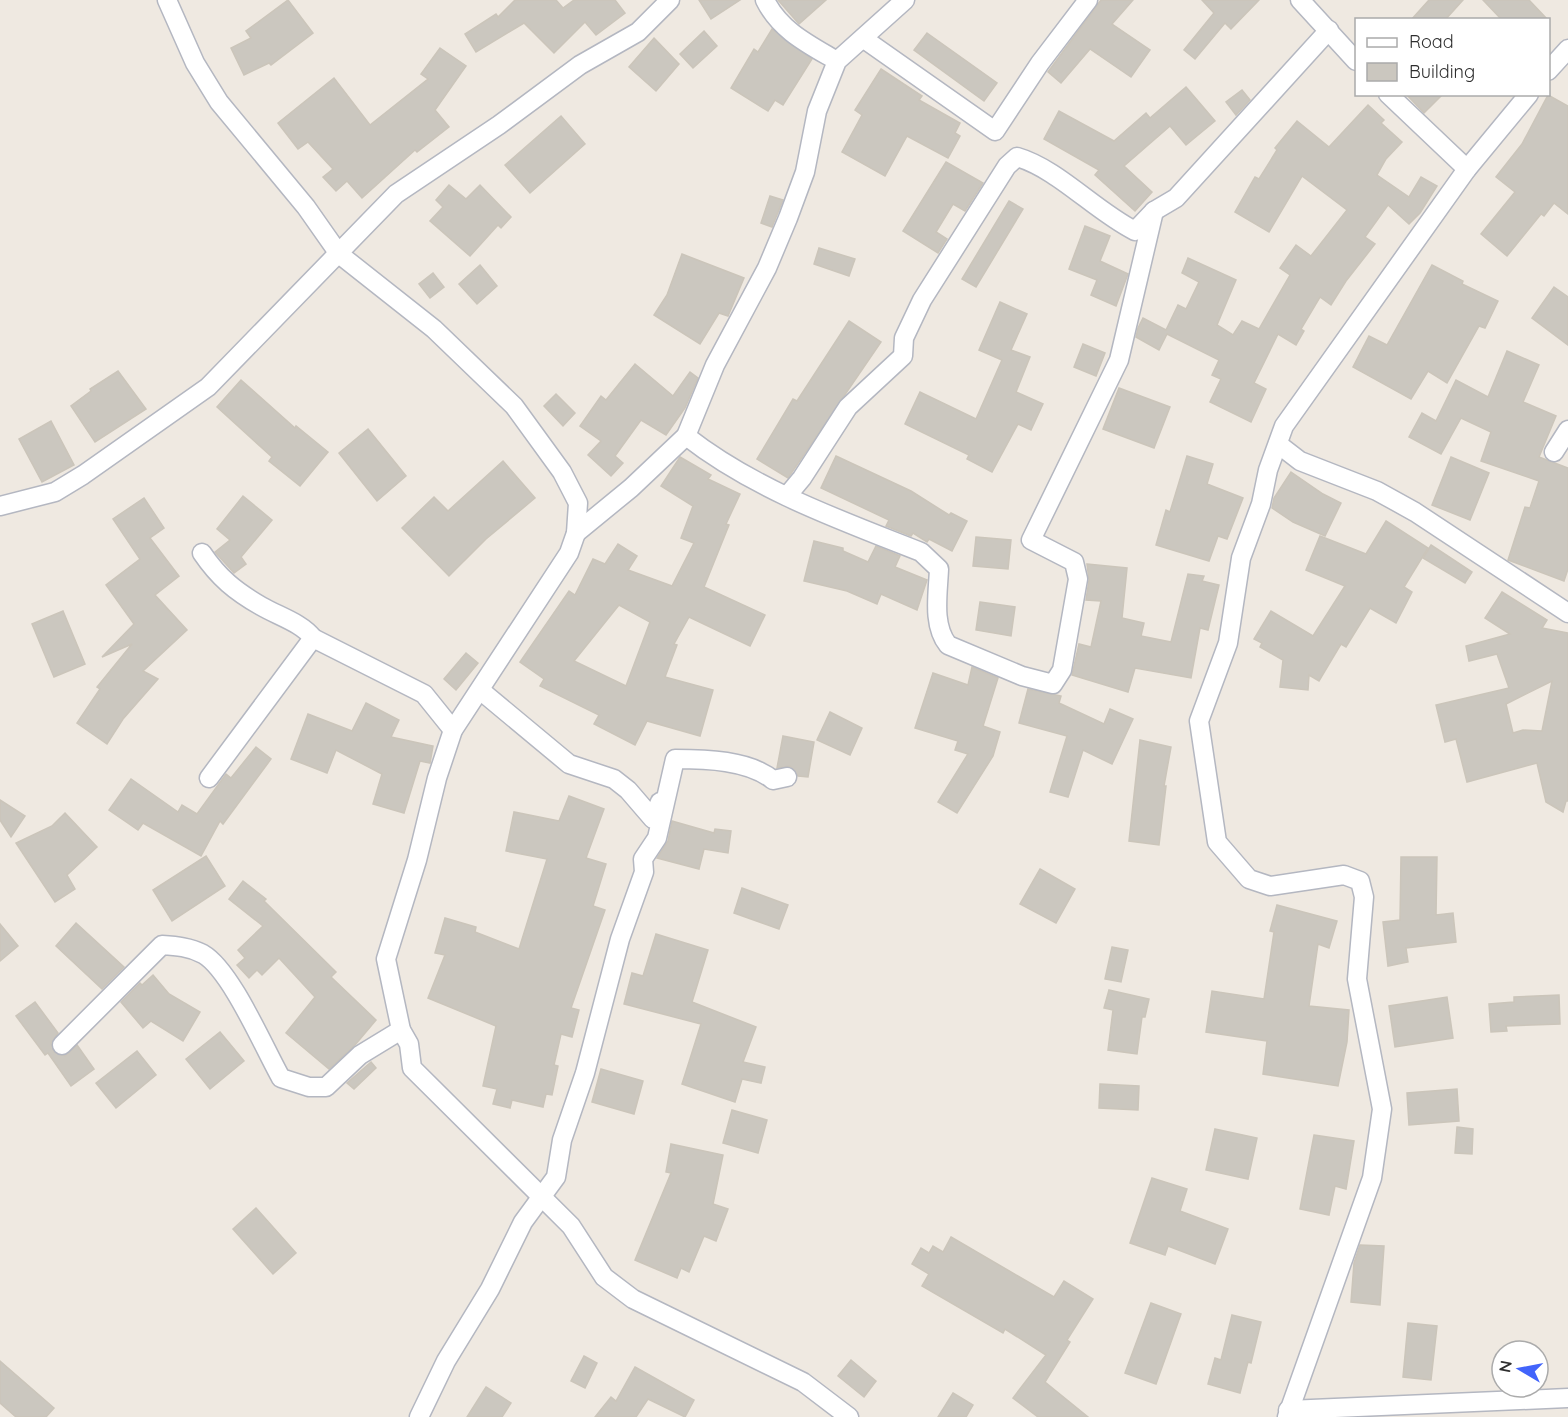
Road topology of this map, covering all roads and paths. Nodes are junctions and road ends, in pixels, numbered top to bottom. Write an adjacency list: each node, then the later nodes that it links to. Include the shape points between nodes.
1 (167, 0): 17 (street, via 195,63 219,102 306,207)
2 (670, 0): 17 (street, via 639,32 580,65 500,125 396,194)
3 (765, 0): 11 (street, via 792,34)
4 (905, 0): 8 (street)
5 (1088, 0): 8 (street, via 995,131)
6 (1300, 0): 7 (street)
7 (1329, 30): 10 (street); 16 (street, via 1176,198)
8 (864, 39): 11 (street)
9 (1568, 49): 12 (street)
10 (1355, 60)
11 (837, 62): 19 (street, via 817,111 805,172 788,218 767,268 715,365)
12 (1550, 69)
13 (1390, 96): 15 (street)
14 (1527, 96): 15 (street)
15 (1467, 169): 20 (street, via 1284,426)
16 (1154, 212): 24 (street, via 1135,231 1017,157 1007,166 922,300 904,338 903,356 848,407); 24 (street, via 1119,360 1031,540 1074,562 1078,579 1062,670 1053,684 1022,676 948,645 938,618 939,569 921,552)
17 (339, 254): 25 (street, via 208,387 55,492); 26 (street, via 434,329 514,406 562,472 578,503)
18 (1568, 430): 21 (street)
19 (686, 436): 24 (street, via 720,462); 26 (street)
20 (1278, 444): 22 (street); 23 (street)
21 (1554, 452)
22 (1300, 461): 23 (street); 28 (street, via 1377,491 1415,512)
23 (1268, 470): 39 (street, via 1261,504 1241,558 1228,643 1199,721 1217,842 1248,879 1270,886 1344,875 1360,881 1364,897 1357,979 1382,1109 1372,1178)
24 (787, 496)
25 (0, 506)
26 (576, 533): 30 (street, via 569,553)
27 (202, 553): 29 (street, via 219,577 307,631)
28 (1568, 613)
29 (313, 639): 31 (street, via 424,694); 33 (street)
30 (480, 690): 31 (street); 32 (street, via 569,764 614,779 653,819)
31 (453, 730): 35 (street, via 387,959)
32 (675, 759): 34 (street, via 700,759 762,771 773,780); 37 (street, via 657,838 643,860 644,872 620,939 585,1072 562,1140 556,1177)
33 (209, 777)
34 (787, 777)
35 (400, 1030): 36 (street, via 360,1055 326,1087 309,1087 281,1078 226,976 205,955 162,945); 37 (street, via 409,1044 412,1068)
36 (62, 1045)
37 (543, 1198): 40 (street, via 523,1222); 41 (street, via 572,1226 604,1277 633,1299 802,1382)
38 (1568, 1398): 39 (street)
39 (1287, 1414)
40 (419, 1417)
41 (849, 1417)

